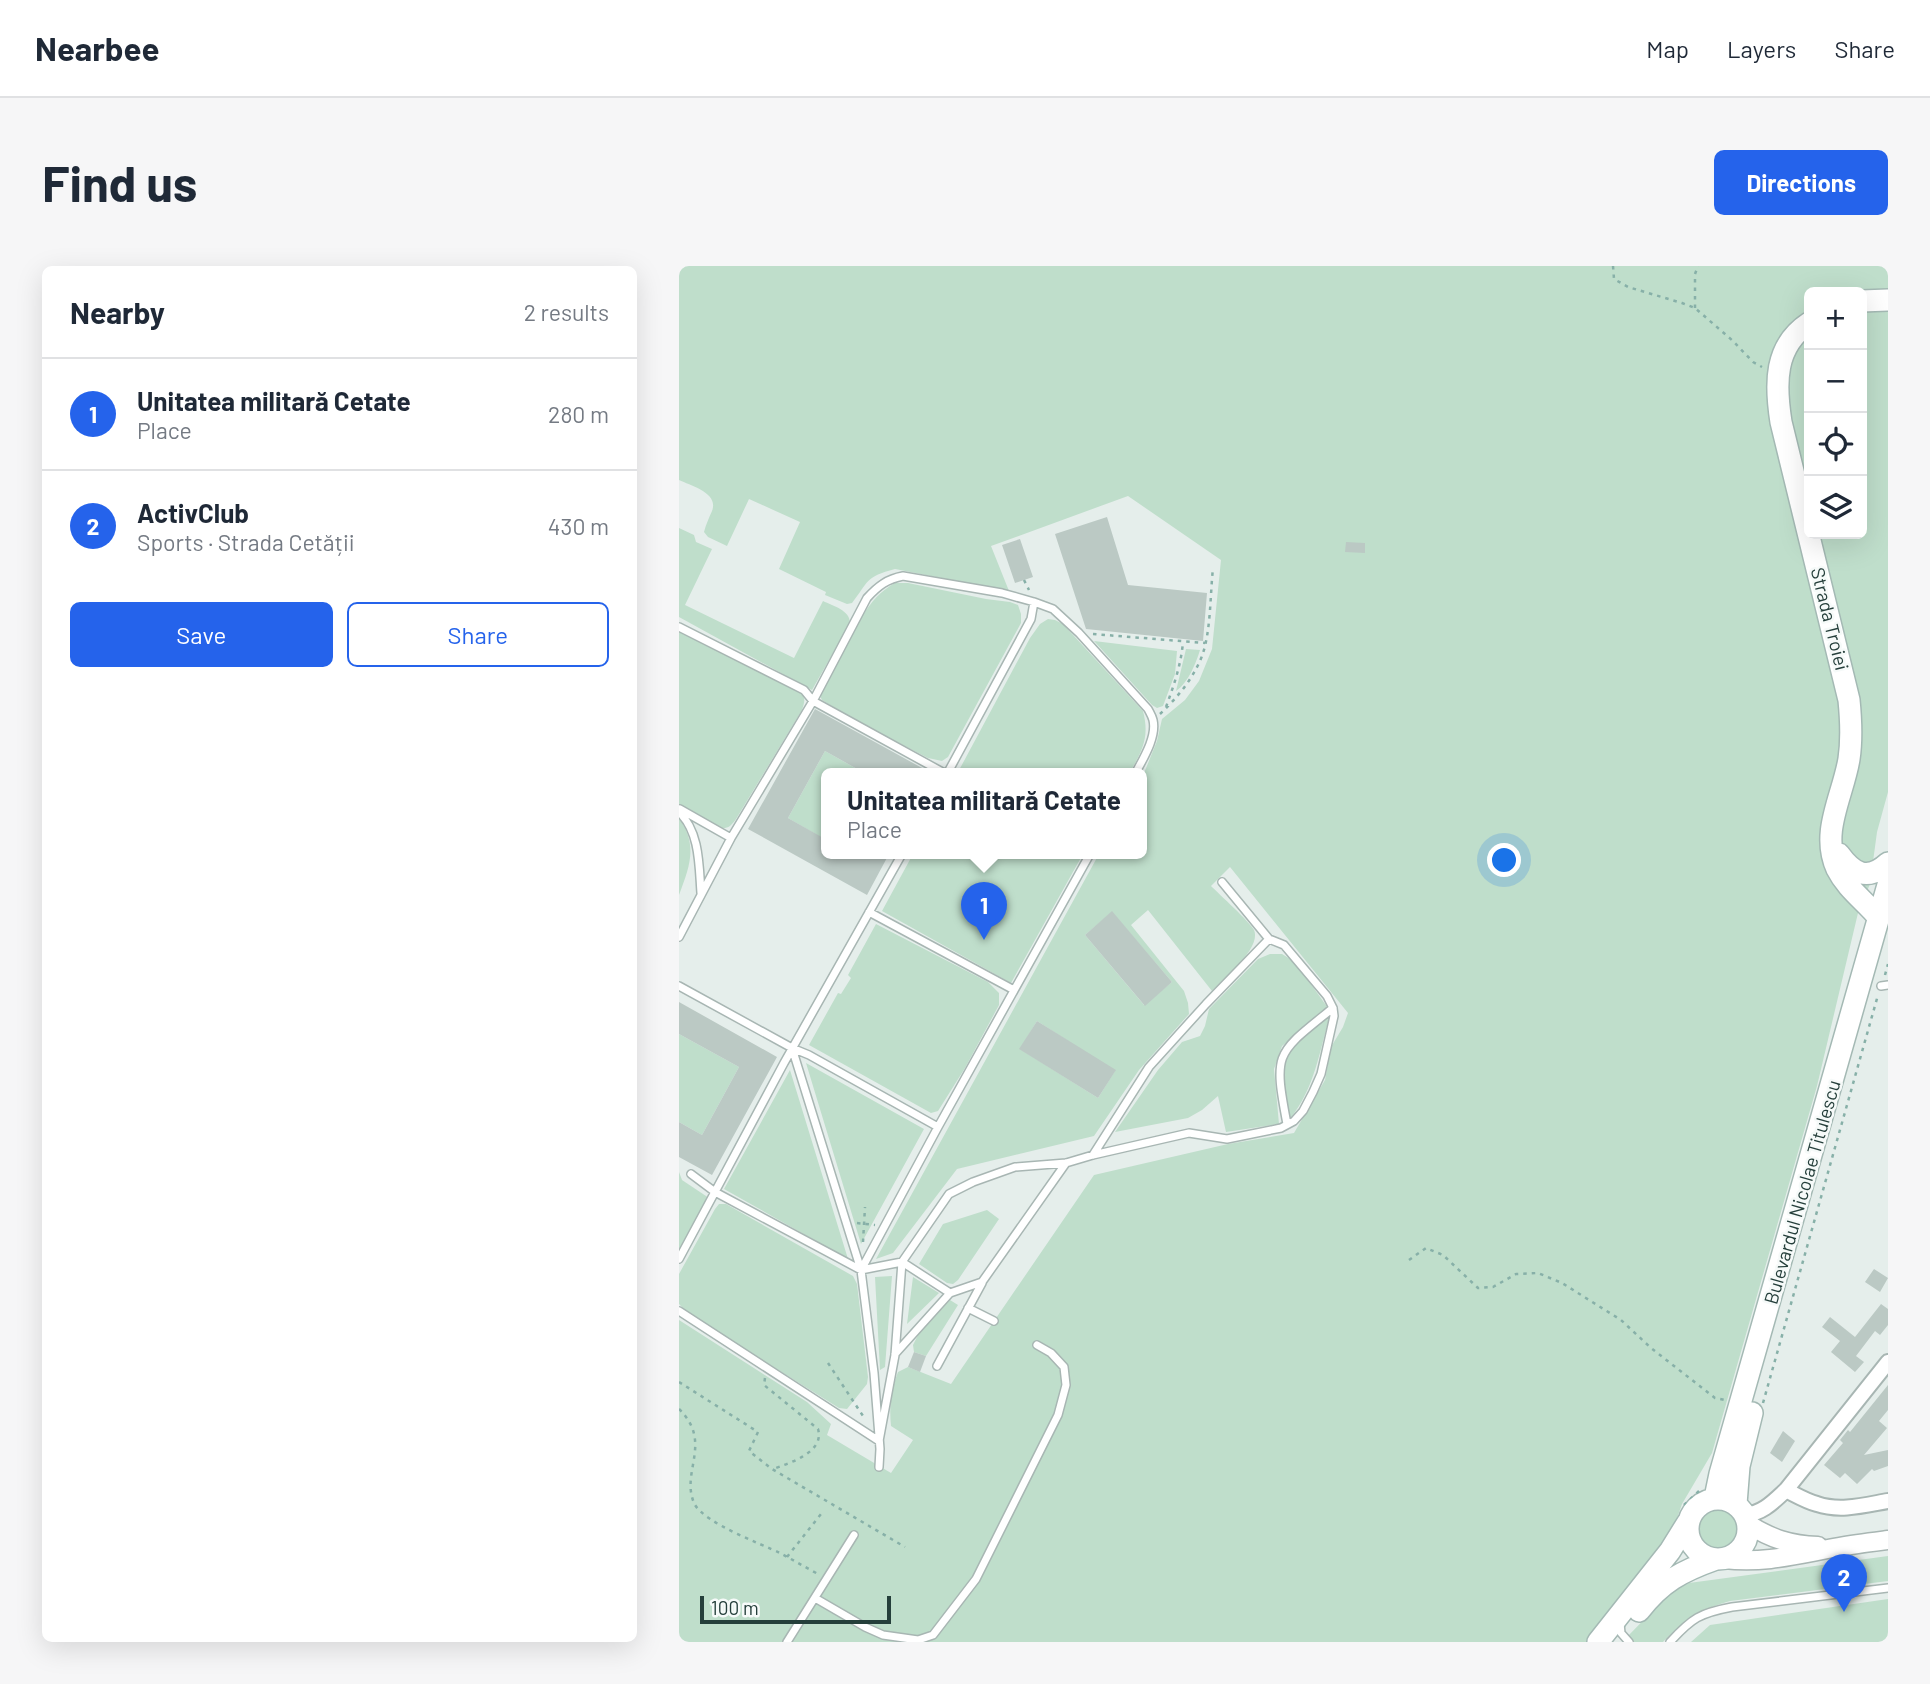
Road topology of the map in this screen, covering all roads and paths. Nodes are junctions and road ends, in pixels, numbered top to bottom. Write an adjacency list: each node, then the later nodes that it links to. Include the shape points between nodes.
1 (1613, 266): 5 (path, via 1614,279 1628,287)
2 (1698, 266): 5 (path)
3 (1888, 300): 4 (main road)
4 (1867, 301)
5 (1695, 308): 7 (path, via 1753,362)
6 (1804, 327): 7 (main road, Strada Troiei, via 1790,338)
7 (1777, 376): 22 (main road, Strada Troiei, via 1781,422 1849,700 1850,757 1833,814)
8 (1213, 568): 13 (path)
9 (1034, 602): 11 (lane, via 1053,609); 14 (lane, via 903,576 889,579 867,598); 18 (lane, via 1031,619)
10 (679, 627): 14 (lane, via 804,690)
11 (1080, 633): 12 (path); 16 (lane, via 1148,709)
12 (1183, 642): 13 (path); 15 (path)
13 (1206, 643): 15 (path, via 1181,693)
14 (813, 701): 17 (lane); 21 (lane)
15 (1164, 710): 16 (path)
16 (1153, 721): 19 (lane, via 1149,746)
17 (935, 768)
18 (949, 768)
19 (1138, 768)
20 (679, 810): 21 (lane); 28 (lane, via 695,839)
21 (731, 838): 28 (lane)
22 (1831, 843): 25 (main road, via 1851,869 1861,874 1877,872); 30 (main road, via 1837,868 1851,890)
23 (899, 859): 29 (lane)
24 (1087, 859): 37 (lane)
25 (1888, 863)
26 (1222, 882): 32 (lane)
27 (1888, 885): 30 (main road, Bulevardul Nicolae Titulescu)
28 (701, 895): 31 (lane)
29 (869, 912): 37 (lane); 39 (lane)
30 (1879, 918): 74 (main road, Bulevardul Nicolae Titulescu, via 1720,1474)
31 (679, 937)
32 (1269, 939): 38 (lane, via 1284,945); 42 (lane, via 1149,1067)
33 (1888, 939): 74 (main road, Bulevardul Nicolae Titulescu, via 1753,1412 1739,1466)
34 (1888, 964): 35 (path)
35 (1885, 985): 68 (path, via 1859,1059)
36 (679, 986): 39 (lane)
37 (1014, 990): 41 (lane)
38 (1333, 1009): 40 (lane, via 1321,1074 1303,1111); 40 (lane, via 1295,1039 1281,1060)
39 (792, 1048): 41 (lane); 45 (lane); 47 (lane)
40 (1287, 1124): 42 (lane, via 1227,1139 1189,1133)
41 (938, 1128): 49 (lane)
42 (1093, 1155): 43 (lane)
43 (1066, 1163): 52 (lane, via 1015,1167 949,1194); 54 (lane)
44 (691, 1174): 45 (lane)
45 (715, 1192): 50 (lane); 53 (lane)
46 (865, 1207): 48 (path)
47 (846, 1223): 48 (path); 53 (lane)
48 (864, 1224): 49 (path); 53 (path)
49 (885, 1225): 53 (lane)
50 (679, 1259)
51 (1409, 1259): 66 (path, via 1426,1248 1443,1255 1478,1288 1493,1287 1516,1274 1538,1273 1562,1283 1621,1320 1715,1398)
52 (902, 1262): 53 (lane); 55 (lane); 60 (lane)
53 (861, 1270): 69 (lane)
54 (982, 1282): 55 (lane); 56 (lane)
55 (950, 1293): 60 (lane)
56 (968, 1308): 58 (lane); 63 (lane)
57 (679, 1311): 64 (lane)
58 (994, 1321)
59 (1037, 1345): 87 (lane, via 1065,1367 1066,1385 1058,1415 976,1580 933,1634 918,1640)
60 (895, 1355): 69 (lane)
61 (1888, 1362): 72 (street)
62 (828, 1363): 69 (path)
63 (937, 1366)
64 (766, 1368): 69 (lane); 71 (path, via 764,1385 818,1429 820,1436 817,1445 800,1459)
65 (679, 1382): 71 (path, via 758,1432 749,1451)
66 (1734, 1403)
67 (679, 1409): 81 (path, via 692,1424 696,1445 689,1477 697,1507 712,1521)
68 (1761, 1410)
69 (879, 1441): 70 (lane)
70 (879, 1467)
71 (772, 1469): 79 (path)
72 (1786, 1490): 73 (street, via 1832,1507); 74 (street, via 1758,1513)
73 (1888, 1501)
74 (1736, 1510): 76 (main road, via 1704,1502); 80 (street, via 1775,1540); 82 (main road, via 1747,1540 1731,1556)
75 (821, 1514): 81 (path)
76 (1688, 1522): 82 (main road, via 1691,1544 1702,1555); 83 (main road)
77 (854, 1535): 84 (lane)
78 (1888, 1540): 80 (street)
79 (905, 1547)
80 (1839, 1547): 82 (street, via 1781,1558)
81 (787, 1557): 84 (path)
82 (1720, 1559): 88 (main road, via 1660,1587)
83 (1658, 1565): 88 (lane, via 1652,1581 1623,1616); 91 (main road)
84 (827, 1579): 86 (lane)
85 (1888, 1588): 92 (lane, via 1710,1611 1696,1617)
86 (815, 1598): 87 (lane); 89 (lane)
87 (883, 1635): 90 (lane)
88 (1621, 1639)
89 (787, 1642)
90 (875, 1642)
91 (1598, 1642)
92 (1669, 1642)

